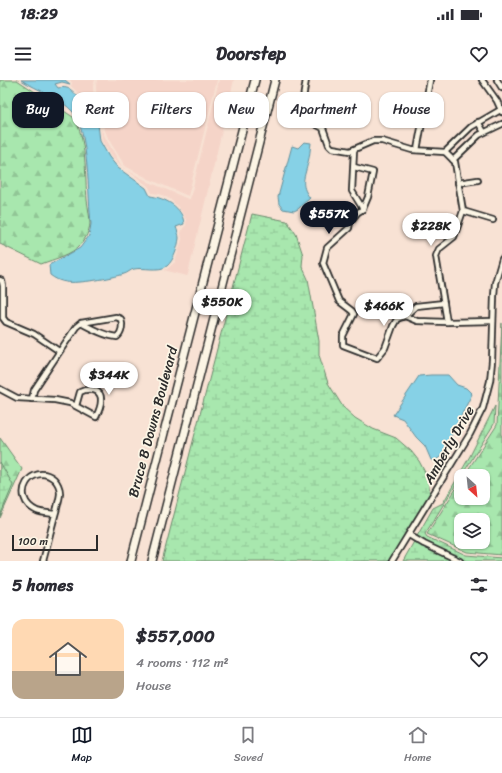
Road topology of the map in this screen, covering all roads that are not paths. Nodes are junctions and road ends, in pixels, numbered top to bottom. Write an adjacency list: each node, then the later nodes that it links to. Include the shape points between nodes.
1 (255, 80): 36 (main road, Bruce B Downs Boulevard)
2 (275, 80): 37 (main road)
3 (306, 80): 12 (street, via 303,116 307,122 323,128 332,148)
4 (430, 80): 13 (street)
5 (482, 80): 8 (street)
6 (497, 80): 7 (street)
7 (502, 88)
8 (502, 111): 9 (street)
9 (478, 122): 11 (street); 14 (street)
10 (502, 124): 11 (street)
11 (484, 132): 15 (street)
12 (354, 150): 13 (street, via 373,140); 16 (street)
13 (417, 150): 14 (street)
14 (445, 152): 15 (street)
15 (453, 160): 18 (street)
16 (354, 167): 19 (street, via 352,191); 19 (street, via 373,172 368,197)
17 (478, 180): 18 (street)
18 (458, 183): 20 (street)
19 (362, 209): 25 (street, via 350,222 349,228 328,248 323,263 339,301 354,314 343,336 344,345 377,358 385,348 397,319)
20 (463, 211): 21 (street); 24 (street, via 454,237 439,249 436,256)
21 (493, 220)
22 (502, 259): 26 (street, Amberly Drive, via 494,296)
23 (0, 280): 29 (street, via 3,286 3,318 6,322 34,334)
24 (444, 303): 25 (street, via 416,306); 27 (street)
25 (405, 316): 27 (street, via 417,321)
26 (493, 321): 27 (street); 34 (street, Amberly Drive, via 490,381 483,408)
27 (447, 322)
28 (81, 323): 28 (street, via 116,317 122,319 123,323 117,337); 29 (street)
29 (60, 351): 31 (street, via 34,390)
30 (0, 390): 31 (street, via 17,398)
31 (32, 399): 32 (street, via 55,400)
32 (76, 406): 32 (street, via 96,417 101,401 100,394 95,390 86,389 80,392)
33 (55, 514): 33 (street, via 38,511 28,505 23,493 26,482 37,474 48,474 56,482 60,493); 35 (street)
34 (409, 535): 38 (street, Amberly Drive); 39 (street)
35 (43, 561)
36 (131, 561)
37 (152, 561)
38 (392, 561)
39 (460, 561)

